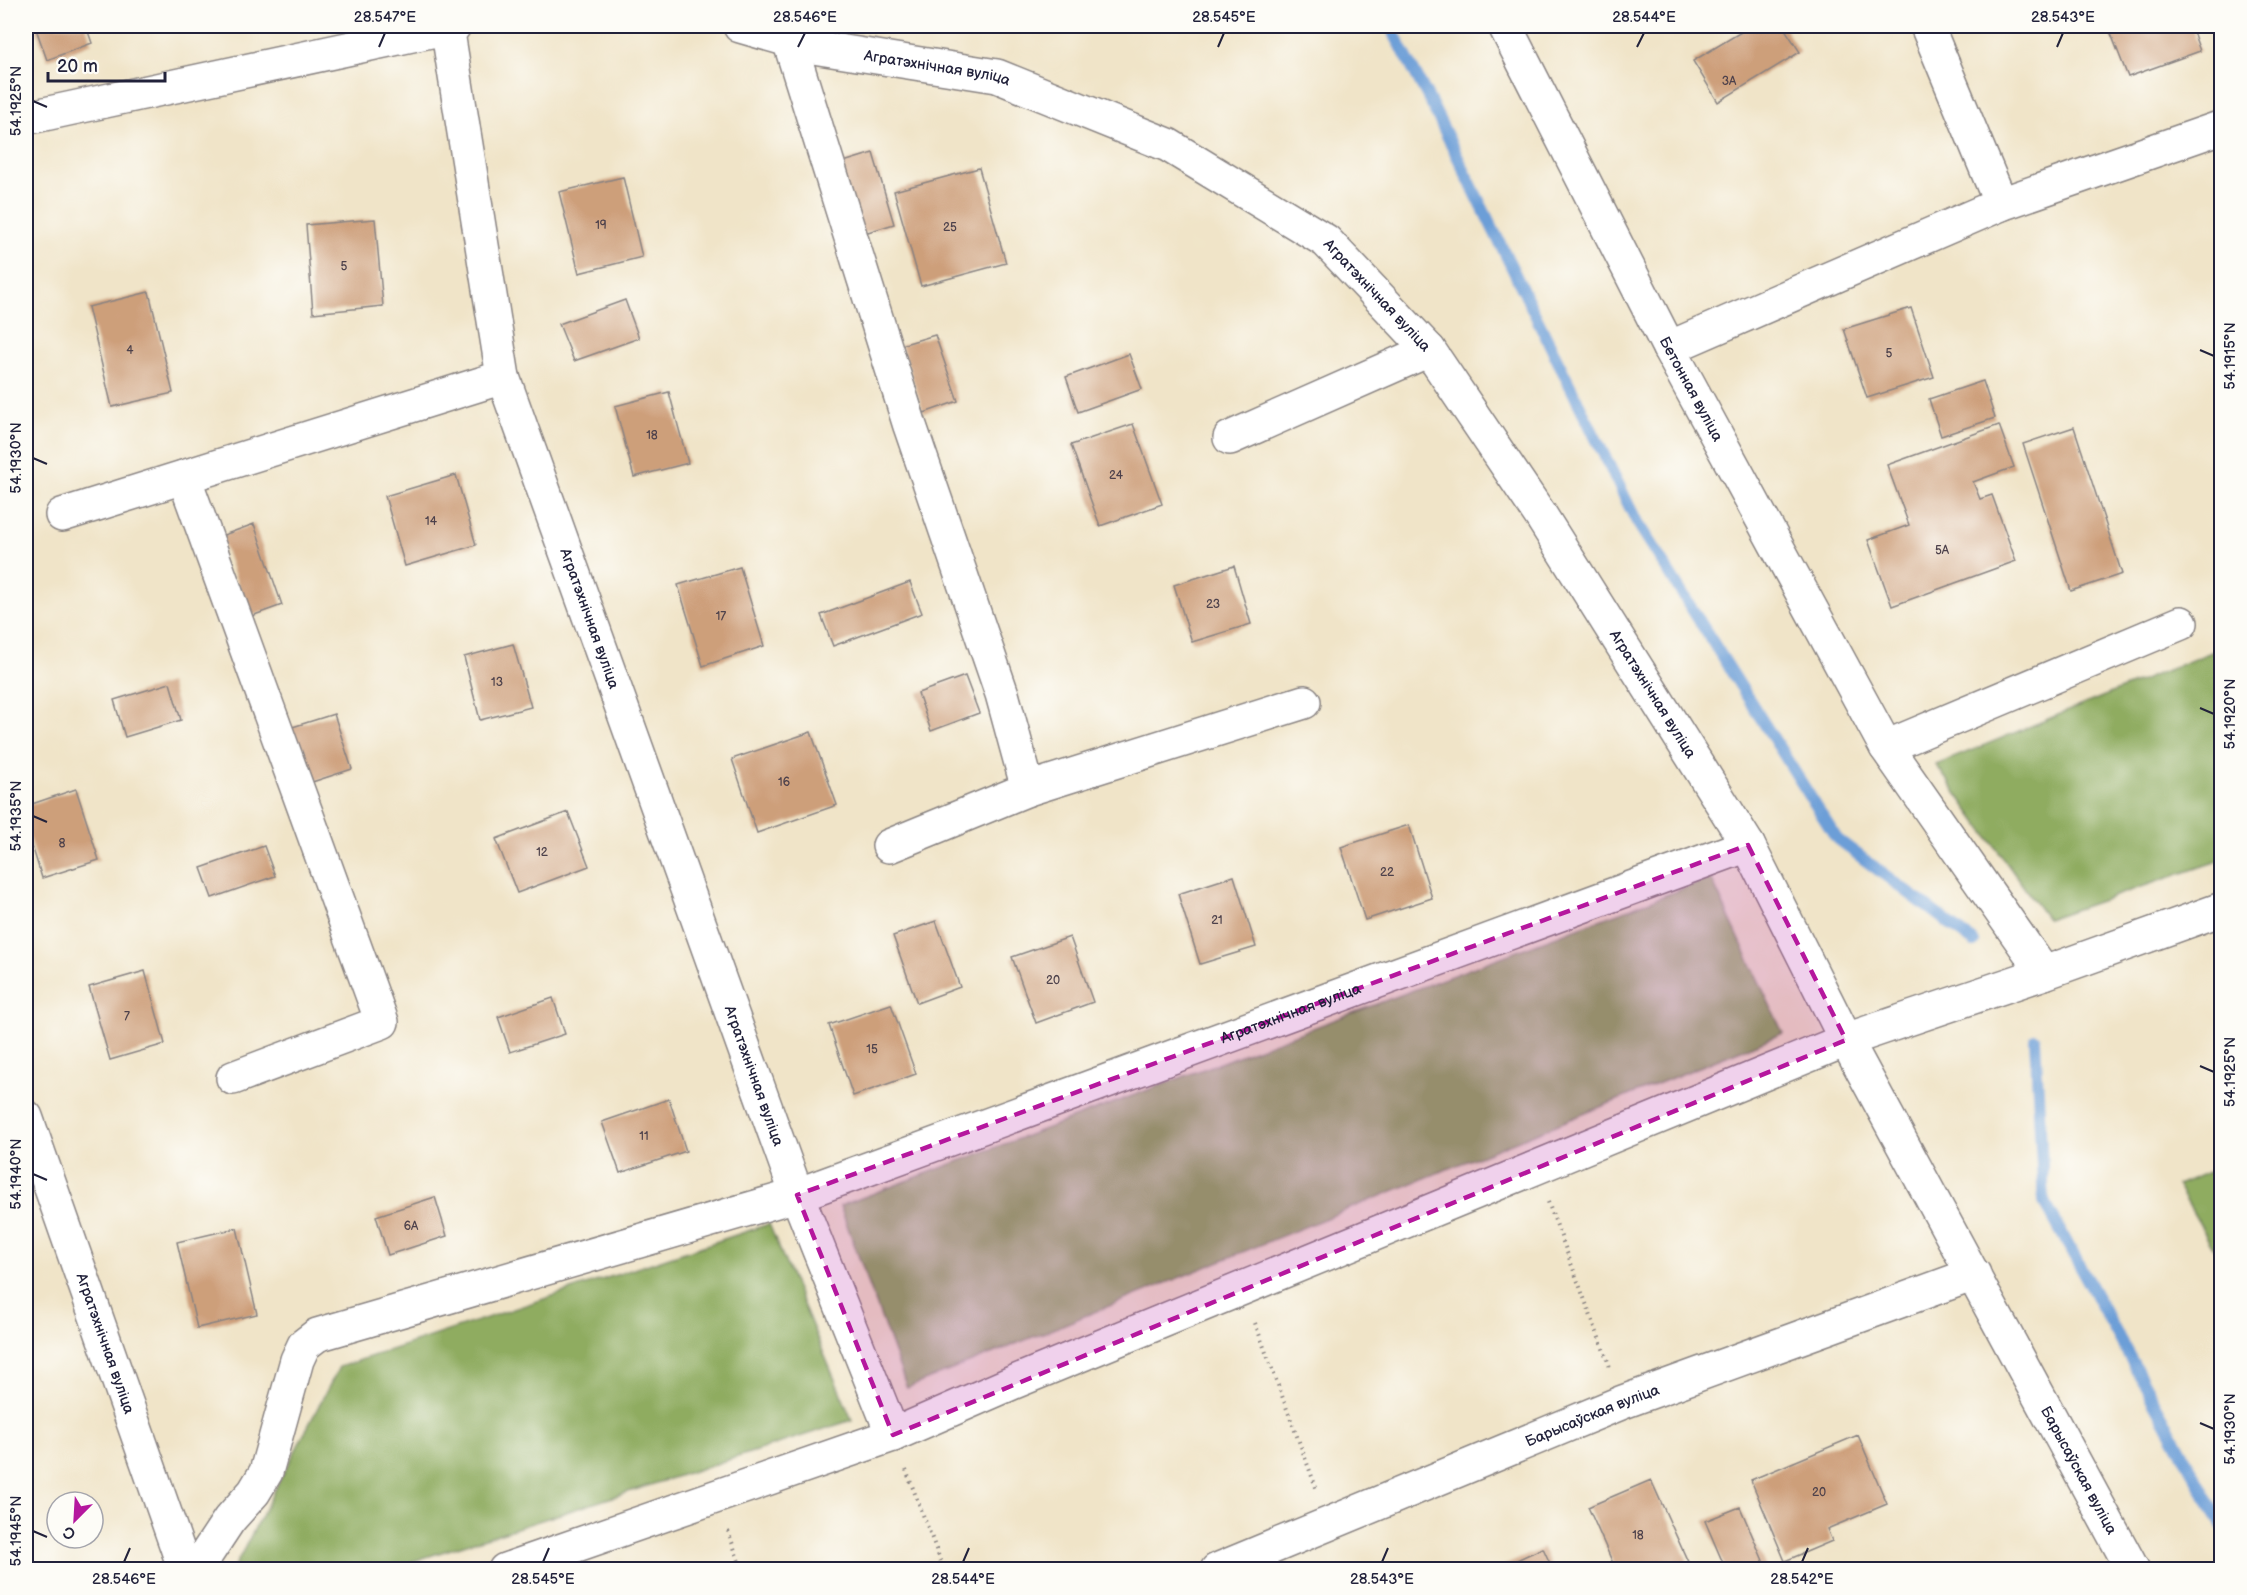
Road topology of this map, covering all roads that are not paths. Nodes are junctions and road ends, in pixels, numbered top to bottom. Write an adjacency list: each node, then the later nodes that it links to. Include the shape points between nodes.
1 (449, 26): 6 (street, Агратэхнічная вуліца); 11 (street, Агратэхнічная вуліца)
2 (740, 26): 5 (street, Агратэхнічная вуліца)
3 (1506, 26): 9 (street, Бетонная вуліца)
4 (1927, 26): 8 (street)
5 (789, 40): 10 (street, Агратэхнічная вуліца, via 997,76 1168,145 1326,241); 18 (street, via 910,426 1002,694)
6 (26, 118)
7 (2222, 127): 8 (street)
8 (2001, 204): 9 (street)
9 (1669, 348): 17 (street, Бетонная вуліца)
10 (1429, 350): 12 (street); 19 (street, Агратэхнічная вуліца, via 1541,516)
11 (502, 377): 13 (street); 26 (street, Агратэхнічная вуліца)
12 (1230, 438)
13 (184, 477): 14 (street); 24 (street, via 382,1022)
14 (62, 515)
15 (2181, 623): 17 (street)
16 (1304, 702): 18 (street)
17 (1886, 747): 22 (street, Бетонная вуліца)
18 (1028, 789): 20 (street)
19 (1748, 845): 23 (street, Барысаўская вуліца); 26 (street, Агратэхнічная вуліца)
20 (889, 846)
21 (2222, 909): 22 (street)
22 (2044, 973): 23 (street)
23 (1846, 1040): 27 (street, Барысаўская вуліца); 28 (street)
24 (233, 1078)
25 (26, 1118): 29 (street, Агратэхнічная вуліца)
26 (797, 1195): 28 (street, Агратэхнічная вуліца); 30 (street, Агратэхнічная вуліца, via 317,1335 304,1345 297,1360 266,1472)
27 (1974, 1274): 32 (street, Барысаўская вуліца, via 1623,1402); 33 (street, Барысаўская вуліца)
28 (893, 1435): 31 (street)
29 (185, 1569)
30 (196, 1569)
31 (505, 1569)
32 (1217, 1569)
33 (2133, 1569)

